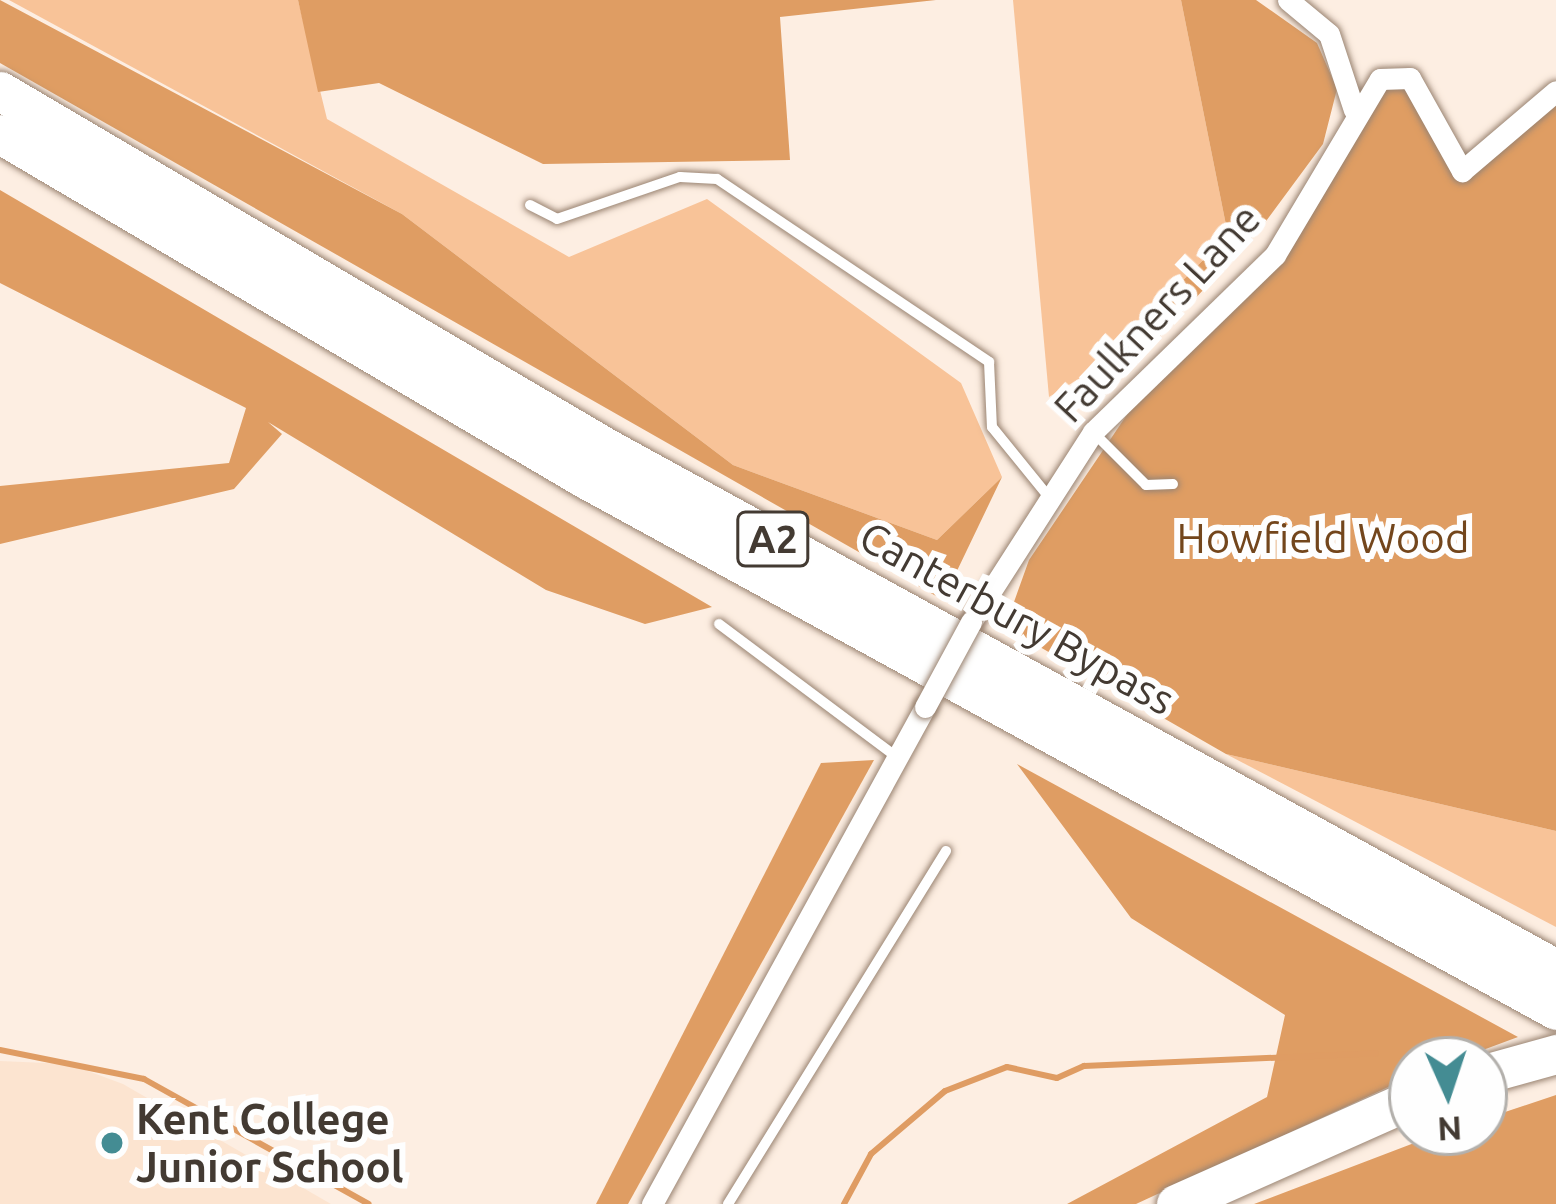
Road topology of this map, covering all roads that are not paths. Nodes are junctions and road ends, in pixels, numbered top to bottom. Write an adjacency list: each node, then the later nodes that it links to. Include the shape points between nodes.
1 (1288, 0): 4 (street, via 1329,34)
2 (0, 91): 13 (highway, Canterbury Bypass / A2)
3 (1556, 91): 4 (street, Faulkners Lane, via 1462,170 1410,78 1380,79)
4 (1354, 110): 7 (street, Faulkners Lane, via 1275,255)
5 (0, 134): 13 (highway, Canterbury Bypass / A2, via 584,478)
6 (530, 205): 9 (lane, via 557,219 680,177 717,179 989,362 992,428)
7 (1093, 432): 8 (lane, via 1146,485); 9 (street, Faulkners Lane)
8 (1173, 484)
9 (1048, 496): 11 (street, Faulkners Lane, bridge)
10 (719, 624): 11 (lane)
11 (898, 758): 17 (street, Faulkners Lane)
12 (946, 851): 18 (lane)
13 (1547, 992)
14 (1556, 1054): 15 (highway)
15 (1508, 1067)
16 (1388, 1110): 19 (highway)
17 (652, 1204)
18 (728, 1204)
19 (1176, 1204)

